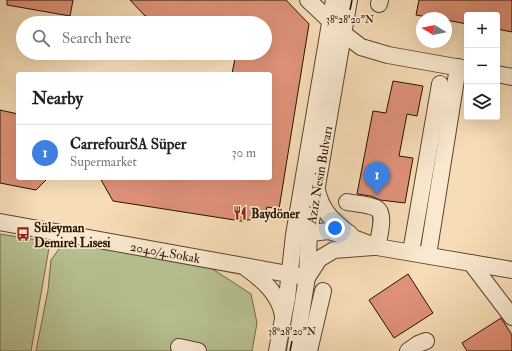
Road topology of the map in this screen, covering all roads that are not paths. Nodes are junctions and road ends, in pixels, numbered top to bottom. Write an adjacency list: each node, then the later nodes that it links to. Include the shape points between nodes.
1 (308, 0): 4 (street)
2 (334, 0): 4 (street, Aziz Nesin Bulvarı)
3 (349, 0): 5 (street, Aziz Nesin Bulvarı)
4 (331, 22): 5 (street); 13 (street, Aziz Nesin Bulvarı)
5 (344, 34): 6 (street, via 362,47 375,51); 10 (street, Aziz Nesin Bulvarı)
6 (463, 68): 17 (street)
7 (500, 75): 8 (street)
8 (512, 77)
9 (440, 84): 16 (street)
10 (317, 189): 13 (street, Aziz Nesin Bulvarı); 14 (street, via 319,200 327,214)
11 (347, 202): 15 (street, via 375,207 380,212 382,220)
12 (0, 222): 19 (street, 2040/4.Sokak, via 114,250)
13 (302, 234): 14 (street, via 328,231); 21 (street, Aziz Nesin Bulvarı); 22 (street, Aziz Nesin Bulvarı)
14 (356, 238): 15 (street)
15 (377, 247): 16 (street); 22 (street, via 334,250 319,259)
16 (411, 252): 17 (street)
17 (428, 255): 18 (street)
18 (471, 263): 20 (street); 24 (street)
19 (245, 267): 21 (street, 2040/4.Sokak); 25 (street, via 273,291 282,307)
20 (512, 270)
21 (290, 274): 22 (street, 2040/4.Sokak); 25 (street, Aziz Nesin Bulvarı)
22 (307, 278): 30 (street, Aziz Nesin Bulvarı)
23 (322, 291): 31 (street)
24 (512, 317)
25 (283, 320): 29 (street, Aziz Nesin Bulvarı)
26 (426, 341): 32 (street)
27 (179, 347): 28 (street)
28 (198, 351)
29 (277, 351)
30 (295, 351)
31 (309, 351)
32 (408, 351)

